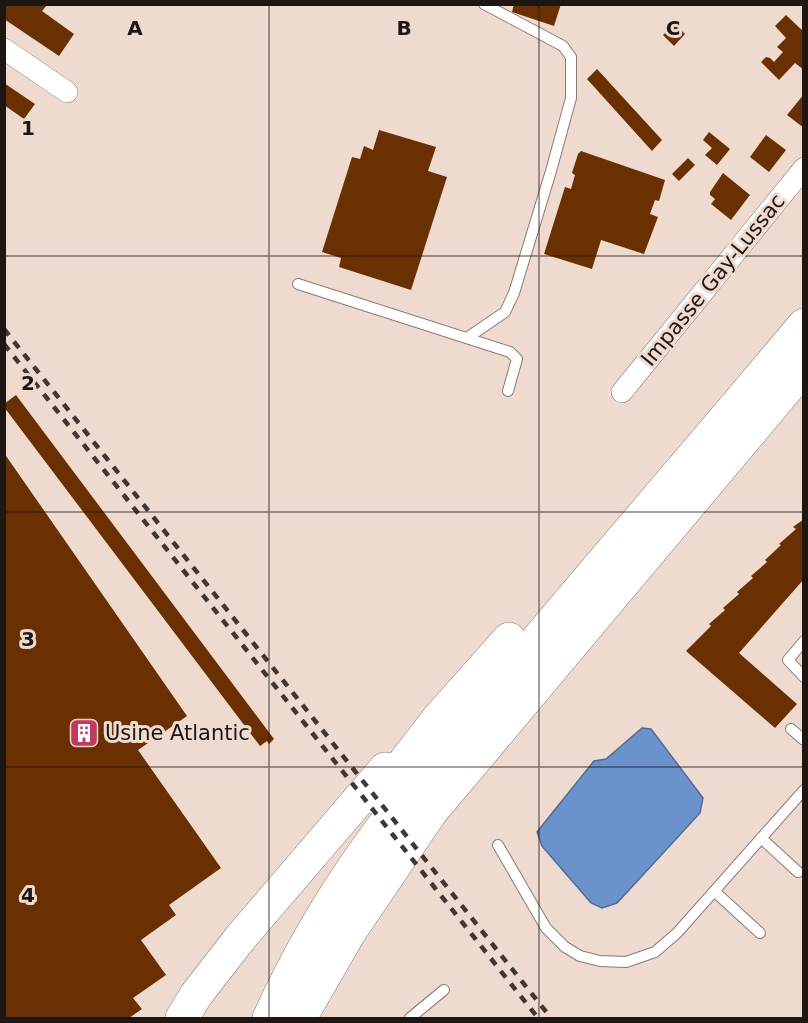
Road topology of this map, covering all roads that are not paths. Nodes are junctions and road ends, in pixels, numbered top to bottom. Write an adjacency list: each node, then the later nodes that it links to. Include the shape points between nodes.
1 (484, 4): 7 (lane, via 563,46 571,57 571,98 514,293 505,312)
2 (4, 49): 3 (street)
3 (67, 92)
4 (804, 168): 10 (street, Impasse Gay-Lussac)
5 (298, 284): 7 (lane)
6 (804, 325): 12 (highway)
7 (467, 338): 9 (lane, via 510,352 517,359)
8 (804, 368): 13 (highway)
9 (508, 391)
10 (622, 392)
11 (804, 398): 13 (highway, via 762,439)
12 (719, 426): 16 (highway, via 679,447); 28 (highway, via 407,795 323,917)
13 (731, 456): 29 (highway, via 431,812 349,933)
14 (804, 641): 15 (lane, via 788,660)
15 (804, 677)
16 (436, 720): 26 (highway, via 411,740 271,902); 27 (highway, via 352,832 310,897)
17 (791, 729): 18 (lane)
18 (804, 740)
19 (804, 790): 20 (lane)
20 (761, 838): 22 (lane); 23 (lane)
21 (498, 845): 23 (lane, via 546,928 565,947 600,961 626,962 655,952)
22 (798, 872)
23 (714, 891): 24 (lane)
24 (760, 933)
25 (444, 990): 30 (lane)
26 (182, 1018)
27 (244, 1018)
28 (269, 1018)
29 (300, 1018)
30 (410, 1018)

